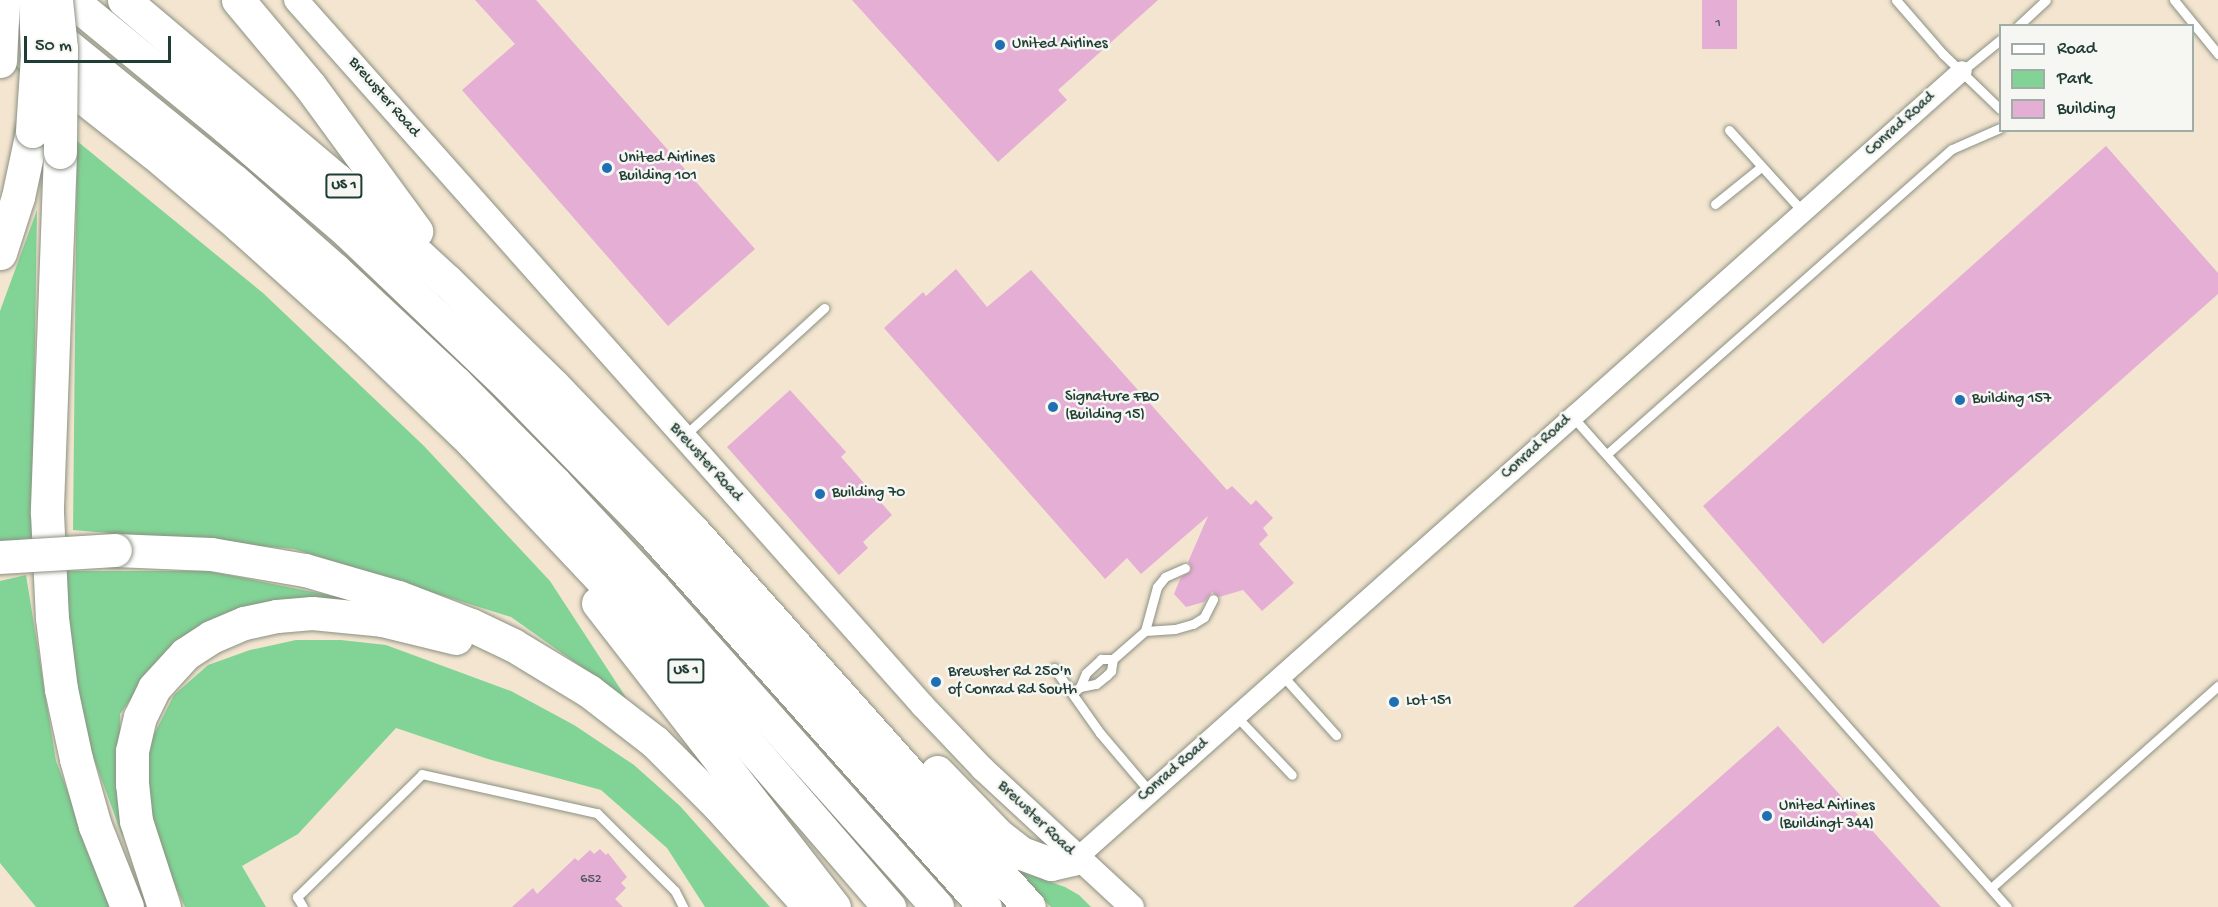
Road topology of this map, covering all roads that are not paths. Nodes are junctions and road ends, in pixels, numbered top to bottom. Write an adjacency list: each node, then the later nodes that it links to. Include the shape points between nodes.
1 (3, 0): 20 (highway, bridge)
2 (9, 0): 60 (highway, via 129,93 232,180 456,383 653,588)
3 (35, 0): 29 (highway, bridge, via 37,55 32,131 18,197)
4 (56, 0): 53 (highway, bridge, via 61,48 60,152 47,513 52,618 61,689 82,782)
5 (71, 0): 17 (highway)
6 (84, 0): 17 (highway)
7 (124, 0): 31 (highway, US 1, via 336,179)
8 (238, 0): 31 (highway, via 310,86 405,217)
9 (296, 0): 33 (street, Brewster Road)
10 (1896, 0): 21 (lane)
11 (2046, 0): 13 (lane)
12 (2174, 0): 14 (lane)
13 (2020, 24)
14 (2194, 24)
15 (2194, 25): 19 (lane)
16 (0, 32): 25 (highway, US 1)
17 (115, 34): 61 (highway, via 346,231 555,432 695,580)
18 (1999, 42): 21 (lane, Conrad Road)
19 (2218, 54)
20 (0, 61): 25 (highway, via 103,133)
21 (1962, 71): 22 (lane); 28 (street, Conrad Road)
22 (1999, 107)
23 (1999, 129): 35 (lane, via 1953,149)
24 (1730, 130): 26 (lane)
25 (154, 153): 34 (highway, US 1, via 362,336)
26 (1761, 167): 27 (lane); 28 (lane)
27 (1715, 204)
28 (1803, 212): 32 (street, Conrad Road)
29 (0, 254)
30 (824, 308): 33 (lane)
31 (553, 385): 40 (highway, US 1, via 650,484)
32 (1572, 416): 35 (lane); 43 (street, Conrad Road)
33 (682, 438): 51 (street, Brewster Road, via 937,722)
34 (473, 443): 58 (highway); 59 (highway, US 1, via 664,646)
35 (1607, 454): 52 (lane)
36 (0, 557): 46 (highway, bridge, via 115,549 234,556 305,570 376,589 493,634)
37 (1185, 568): 39 (lane, via 1166,577 1157,587)
38 (1213, 599): 39 (lane, via 1204,617 1193,624)
39 (1145, 631): 41 (lane)
40 (789, 637): 51 (highway, via 846,677 1010,846 1041,862 1060,863); 62 (highway, US 1)
41 (1113, 659): 45 (lane, via 1101,659); 45 (lane, via 1107,675 1096,684)
42 (1054, 668): 45 (lane)
43 (1282, 675): 47 (street, Conrad Road); 48 (lane)
44 (2218, 686): 52 (lane)
45 (1076, 690): 50 (lane, via 1100,733)
46 (607, 704): 54 (highway, via 565,681 498,653 382,620 295,614 244,623 219,633 185,654 163,676 146,703 135,734 131,767 136,821); 57 (highway, via 674,759)
47 (1236, 716): 49 (lane); 50 (street, Conrad Road)
48 (1336, 735)
49 (1292, 775)
50 (1150, 792): 51 (street, Conrad Road)
51 (1077, 858): 63 (street, Brewster Road)
52 (1991, 888): 64 (lane)
53 (127, 907)
54 (164, 907)
55 (303, 907): 56 (lane, via 297,897 422,774 597,813 675,891)
56 (683, 907)
57 (810, 907)
58 (834, 907)
59 (889, 907)
60 (937, 907)
61 (985, 907)
62 (1029, 907)
63 (1132, 907)
64 (2007, 907)

